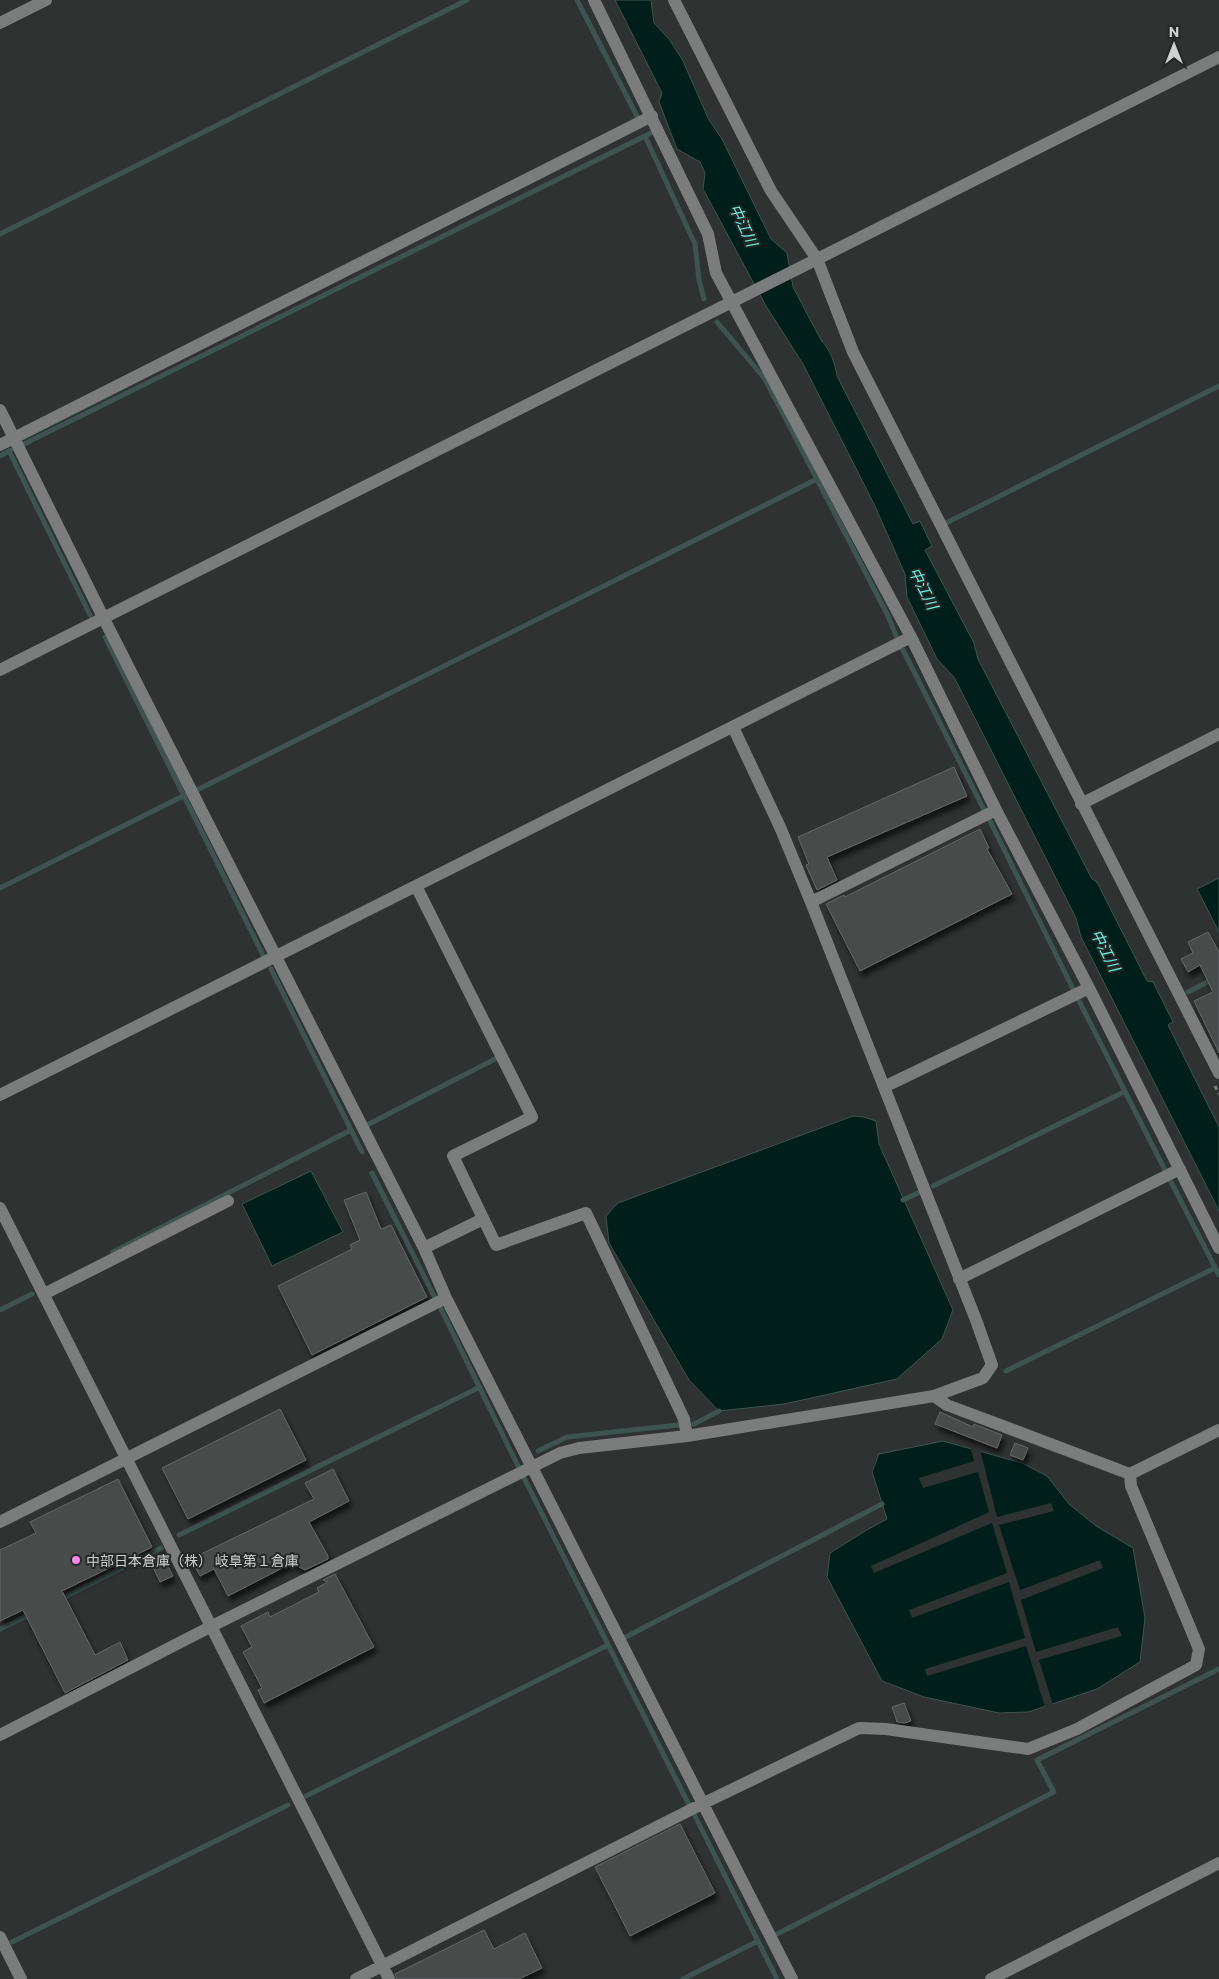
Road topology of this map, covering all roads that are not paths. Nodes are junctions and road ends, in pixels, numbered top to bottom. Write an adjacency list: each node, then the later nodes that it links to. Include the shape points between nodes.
1 (46, 0): 4 (street)
2 (594, 0): 6 (street)
3 (674, 0): 7 (street, via 771,191)
4 (0, 23)
5 (1219, 57): 7 (street)
6 (652, 116): 8 (street, via 708,234 716,272); 10 (street)
7 (812, 262): 8 (street); 17 (street, via 853,352)
8 (732, 303): 12 (street); 13 (street)
9 (0, 410): 10 (street)
10 (14, 438): 11 (street); 12 (street)
11 (0, 445)
12 (103, 617): 14 (street); 21 (street)
13 (911, 637): 15 (street); 18 (street)
14 (0, 670)
15 (733, 727): 19 (street); 20 (street, via 780,826)
16 (1219, 734): 17 (street)
17 (1081, 804): 23 (street)
18 (996, 810): 20 (street); 22 (street)
19 (416, 886): 21 (street); 29 (street, via 532,1117 452,1156)
20 (811, 902): 24 (street)
21 (275, 956): 25 (street); 30 (street)
22 (1089, 988): 24 (street); 26 (street)
23 (1219, 1073)
24 (884, 1087): 32 (street)
25 (0, 1095)
26 (1180, 1169): 31 (street); 32 (street)
27 (228, 1202): 33 (street)
28 (0, 1208): 33 (street)
29 (483, 1219): 30 (street); 37 (street, via 496,1245 586,1213 684,1419)
30 (424, 1248): 34 (street)
31 (1219, 1248)
32 (960, 1279): 35 (street, via 992,1365 983,1378)
33 (44, 1294): 38 (street)
34 (446, 1298): 38 (street); 39 (street)
35 (934, 1396): 37 (street); 40 (street, via 947,1405)
36 (1219, 1430): 40 (street)
37 (687, 1436): 39 (street, via 579,1448)
38 (127, 1459): 41 (street); 42 (street)
39 (532, 1467): 42 (street); 44 (street)
40 (1130, 1474): 44 (street, via 1131,1486 1199,1649 1196,1665 1077,1729 1028,1749 859,1728)
41 (0, 1522)
42 (212, 1626): 43 (street); 47 (street)
43 (0, 1735)
44 (704, 1804): 47 (street); 51 (street)
45 (1219, 1864): 52 (street)
46 (0, 1937): 48 (street)
47 (382, 1966): 49 (street); 50 (street)
48 (21, 1979)
49 (356, 1979)
50 (389, 1979)
51 (792, 1979)
52 (992, 1979)

